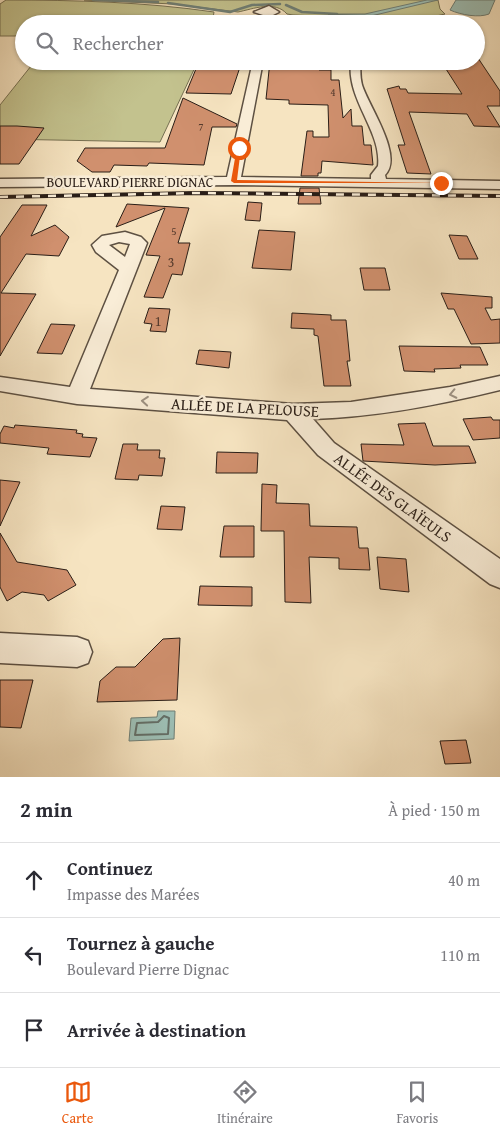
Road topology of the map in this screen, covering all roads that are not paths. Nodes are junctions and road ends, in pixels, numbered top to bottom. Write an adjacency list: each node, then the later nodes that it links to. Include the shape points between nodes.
1 (256, 70): 3 (street)
2 (354, 70): 5 (street, via 357,86 386,161 378,176)
3 (234, 181): 4 (street, BOULEVARD PIERRE DIGNAC); 5 (street, BOULEVARD PIERRE DIGNAC)
4 (0, 183)
5 (379, 183): 6 (street, BOULEVARD PIERRE DIGNAC)
6 (500, 185)
7 (129, 269): 10 (street)
8 (500, 383): 11 (street, ALLÉE DE LA PELOUSE, one-way to 11, via 450,395 351,410)
9 (0, 384): 10 (street, ALLÉE DE LA PELOUSE)
10 (77, 396): 11 (street, ALLÉE DE LA PELOUSE, one-way to 10)
11 (294, 412): 12 (street, ALLÉE DES GLAÏEULS, via 326,449)
12 (500, 575)
13 (0, 648): 14 (street)
14 (77, 652)

